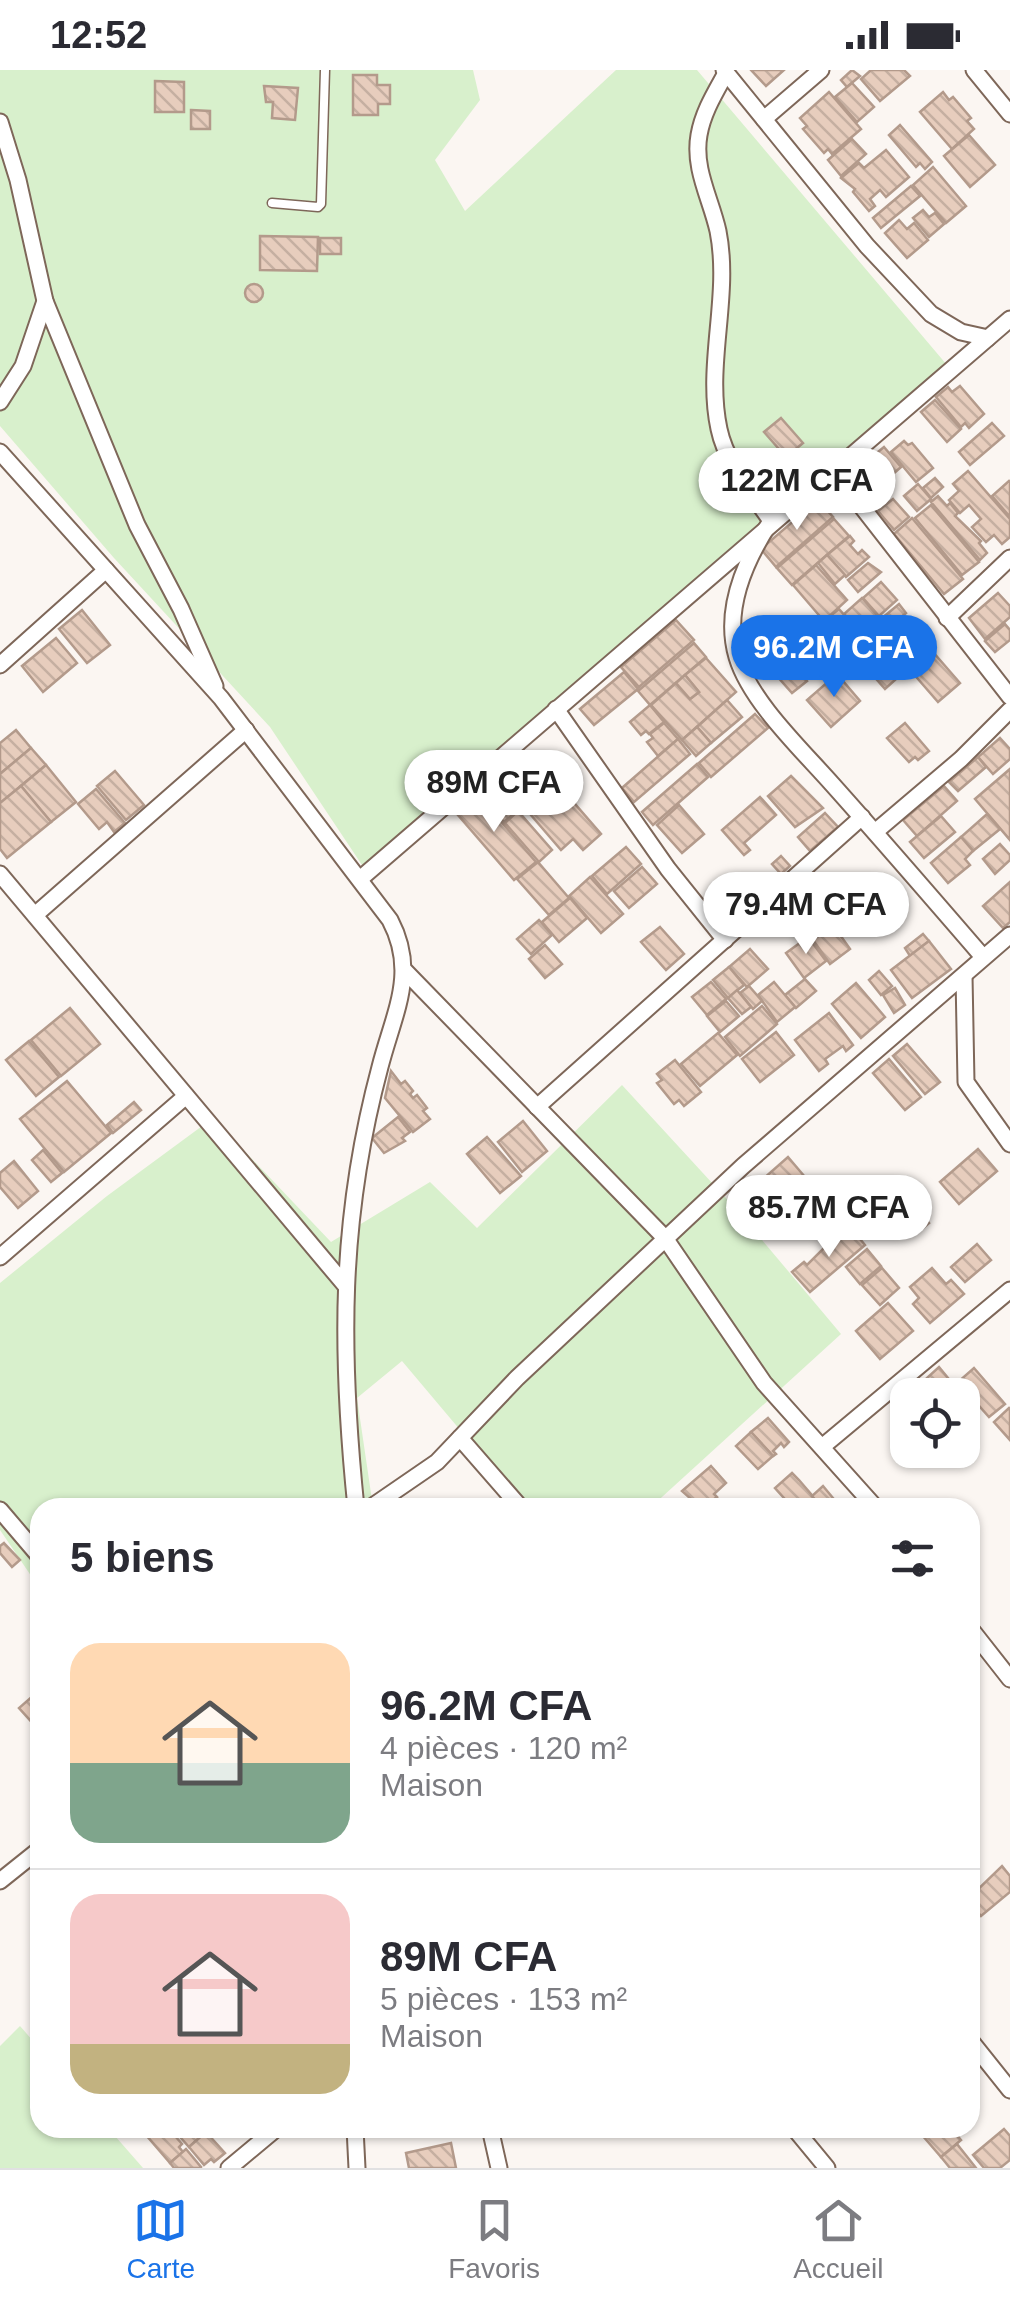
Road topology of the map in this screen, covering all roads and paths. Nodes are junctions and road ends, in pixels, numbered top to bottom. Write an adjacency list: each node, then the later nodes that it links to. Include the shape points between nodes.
1 (325, 70): 8 (lane, via 321,204)
2 (821, 70): 6 (street)
3 (974, 70): 5 (street)
4 (725, 71): 6 (street); 15 (street, via 698,138 701,178 718,232 719,431 731,462)
5 (1010, 114)
6 (764, 119): 11 (street, via 930,314)
7 (0, 122): 9 (street)
8 (272, 203)
9 (44, 300): 12 (street, via 22,366); 21 (street, via 137,525)
10 (1010, 318): 11 (street)
11 (988, 338): 14 (street)
12 (0, 402)
13 (0, 452): 17 (street)
14 (834, 471): 15 (street); 18 (street)
15 (772, 521): 22 (street); 25 (street, via 751,552 736,595 736,654 745,678 784,729)
16 (1010, 558): 18 (street)
17 (106, 570): 19 (street); 21 (street)
18 (947, 618): 20 (street)
19 (0, 666)
20 (1010, 697)
21 (221, 698): 24 (street)
22 (556, 709): 28 (street); 31 (street)
23 (1010, 710): 26 (street)
24 (246, 730): 28 (street); 29 (street)
25 (862, 817): 26 (street); 31 (street)
26 (875, 832): 32 (street)
27 (0, 874): 29 (street)
28 (360, 878): 33 (street, via 402,943)
29 (35, 916): 35 (street)
30 (1010, 935): 32 (street)
31 (725, 940): 36 (street)
32 (983, 956): 34 (street)
33 (406, 971): 36 (street); 40 (street, via 372,1094)
34 (964, 976): 37 (street, via 966,1082); 38 (street)
35 (186, 1096): 39 (street); 40 (street)
36 (537, 1107): 38 (street)
37 (1010, 1144)
38 (665, 1238): 42 (street); 43 (street, via 764,1383)
39 (0, 1257)
40 (345, 1285): 44 (street, via 344,1376)
41 (1010, 1290): 43 (street)
42 (460, 1438): 45 (street); 46 (street)
43 (822, 1447): 47 (street)
44 (355, 1498)
45 (385, 1498)
46 (512, 1498)
47 (867, 1498)
48 (0, 1510): 49 (street)
49 (30, 1544)
50 (980, 1641): 51 (street)
51 (1010, 1679)
52 (30, 1857): 53 (street)
53 (0, 1881)
54 (980, 2052): 55 (street)
55 (1010, 2090)
56 (265, 2138): 60 (street)
57 (356, 2138): 61 (street)
58 (492, 2138): 62 (street)
59 (802, 2138): 63 (street)
60 (229, 2168)
61 (357, 2168)
62 (499, 2168)
63 (828, 2168)

